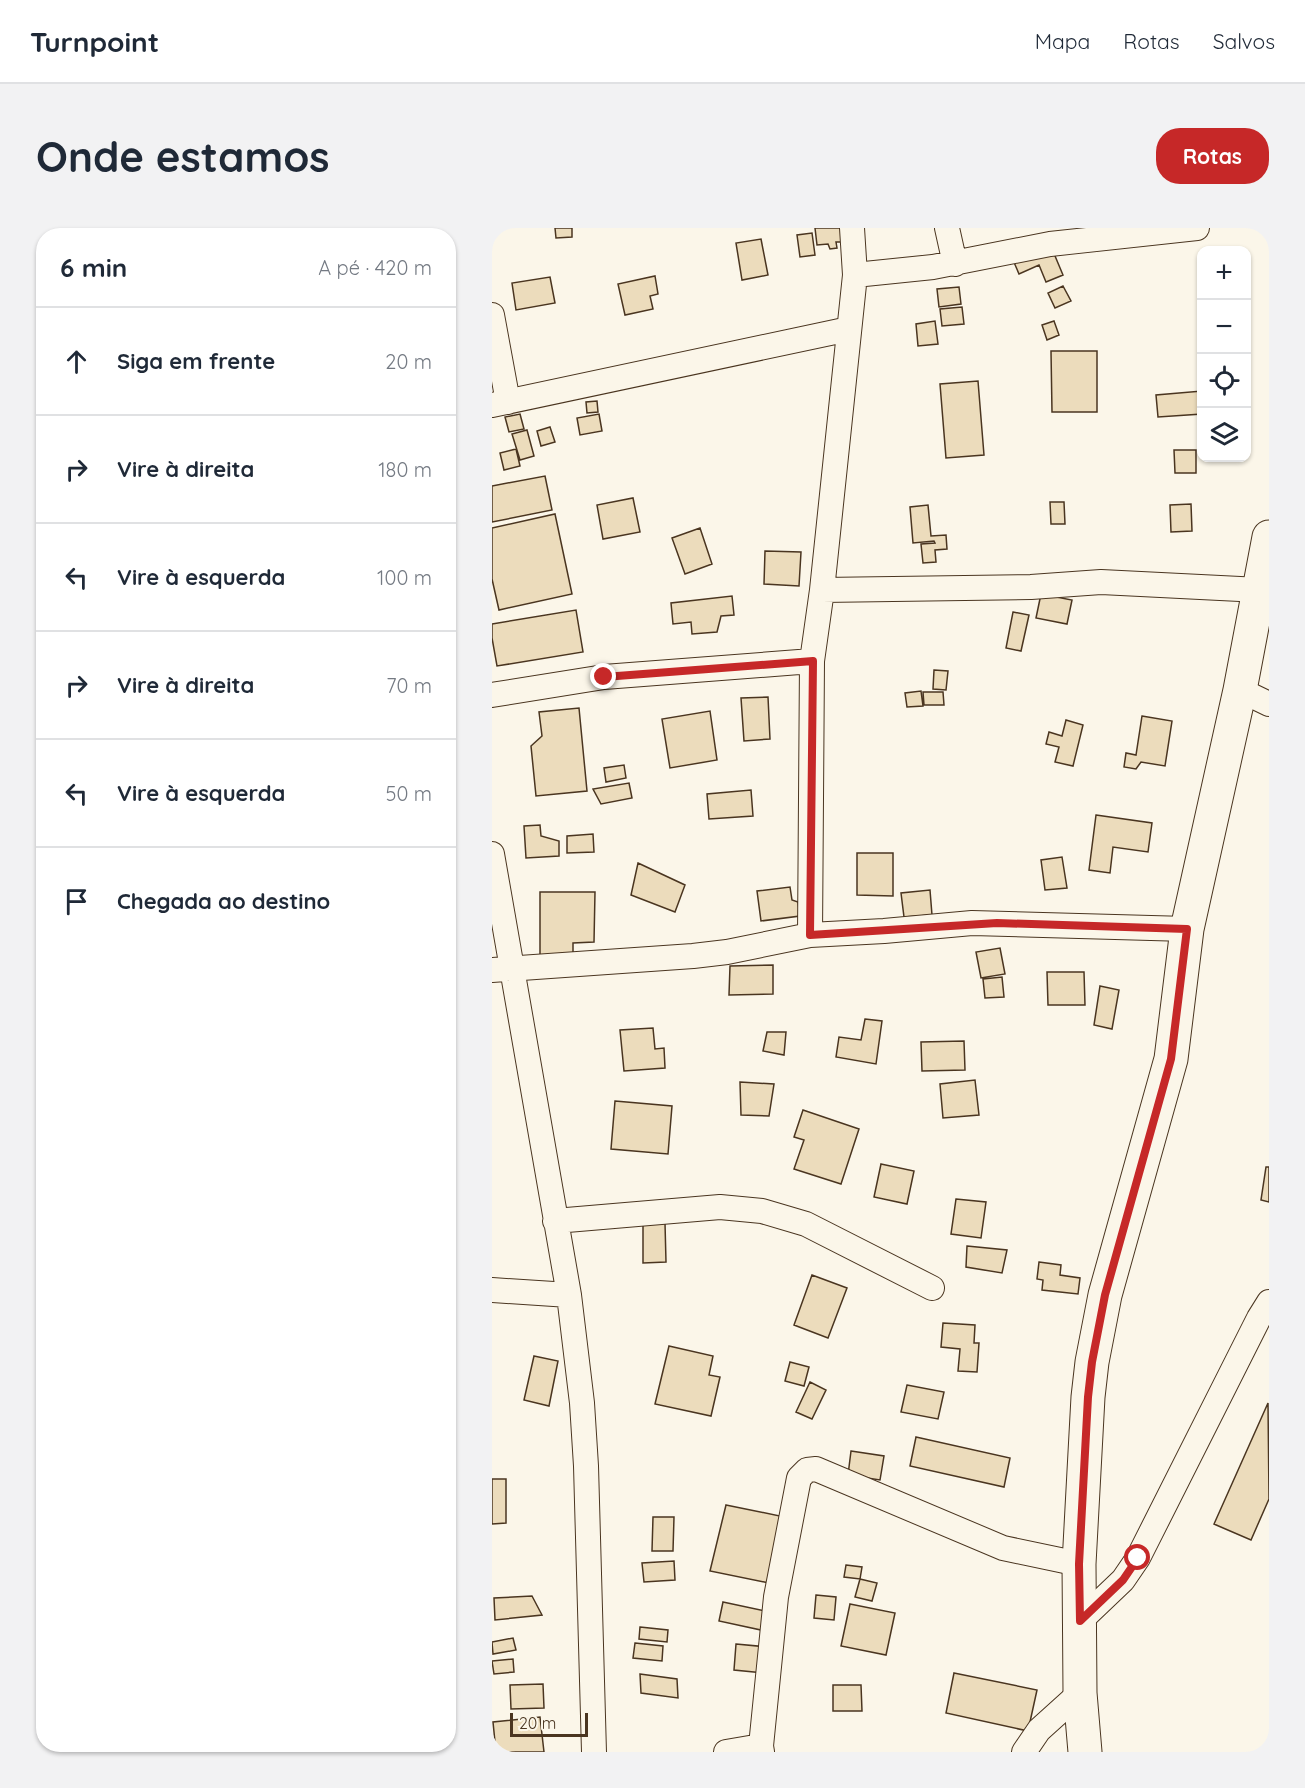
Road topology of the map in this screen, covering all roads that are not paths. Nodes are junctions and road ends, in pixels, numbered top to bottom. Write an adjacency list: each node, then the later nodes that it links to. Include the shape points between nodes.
1 (852, 228): 5 (street)
2 (947, 228): 4 (street)
3 (1197, 228): 4 (street, via 1050,244)
4 (955, 264): 5 (street)
5 (855, 275): 7 (street)
6 (492, 315): 8 (street)
7 (849, 329): 8 (street); 10 (street)
8 (500, 403)
9 (1269, 537): 11 (main road)
10 (822, 590): 11 (street, via 1032,587 1101,582); 12 (street)
11 (1260, 590): 14 (main road)
12 (813, 661): 13 (street, via 604,677); 17 (street)
13 (492, 695)
14 (1255, 697): 16 (main road)
15 (492, 854): 18 (street)
16 (1187, 929): 17 (street, via 997,923); 24 (main road, via 1171,1059 1105,1295 1092,1362)
17 (810, 935): 18 (street, via 727,952)
18 (502, 969): 19 (street)
19 (555, 1221): 20 (street, via 720,1207 762,1211 806,1224); 22 (street)
20 (932, 1288)
21 (492, 1290): 22 (street)
22 (569, 1295): 28 (street, via 586,1466)
23 (1269, 1302): 25 (street, via 1138,1558 1123,1580)
24 (1079, 1564): 25 (main road); 27 (street, via 1003,1548 816,1469 807,1470 799,1478 776,1597)
25 (1080, 1621): 26 (main road)
26 (1080, 1693): 30 (street, via 1039,1730); 31 (main road)
27 (762, 1749): 29 (street)
28 (594, 1752)
29 (726, 1752)
30 (1024, 1752)
31 (1085, 1752)

